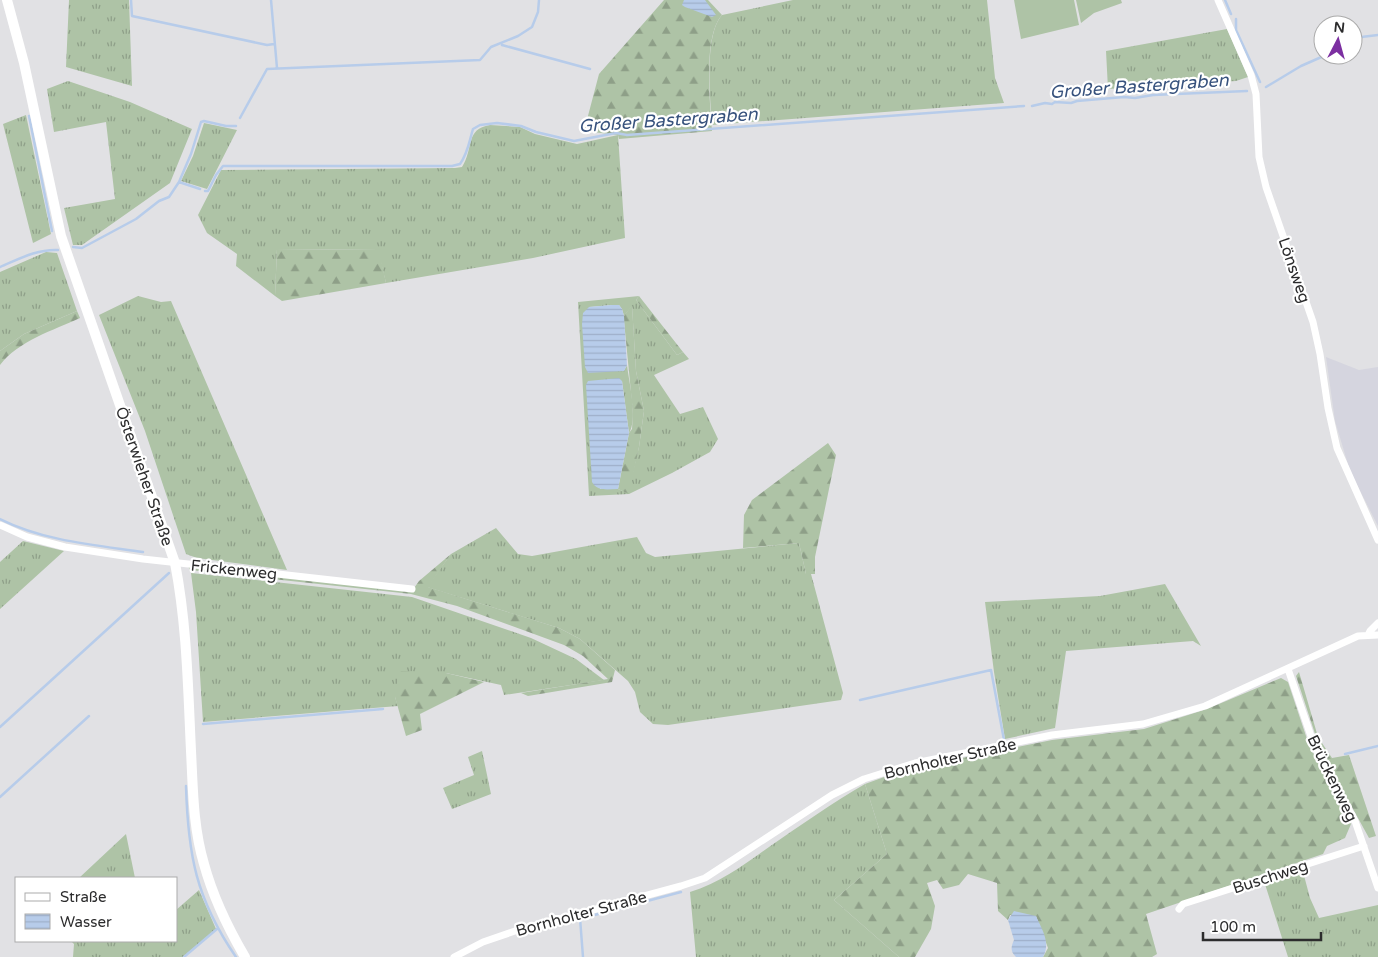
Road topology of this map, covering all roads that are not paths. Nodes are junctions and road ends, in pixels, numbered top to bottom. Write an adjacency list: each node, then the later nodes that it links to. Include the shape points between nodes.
1 (7, 0): 5 (street, Österwieher Straße, via 22,54 61,236)
2 (1218, 0): 4 (street, Lönsweg, via 1251,75 1256,94 1259,157 1266,187 1313,322 1337,448)
3 (0, 526): 5 (street, Frickenweg, via 65,547)
4 (1378, 540)
5 (175, 563): 6 (street, Frickenweg); 14 (street, Österwieher Straße, via 183,613 193,802 199,843 208,879)
6 (412, 589)
7 (1378, 623): 8 (street)
8 (1368, 635): 9 (street, Bornholter Straße); 10 (street, Bornholter Straße, via 1358,636)
9 (1378, 635)
10 (1288, 669): 11 (street, Brückenweg, via 1313,742 1355,820); 15 (street, Bornholter Straße, via 1204,706 1143,724 1052,735 889,770 832,795 705,878 514,931)
11 (1364, 846): 12 (street, Brückenweg); 13 (street, Buschweg, via 1183,904)
12 (1378, 888)
13 (1178, 909)
14 (245, 957)
15 (454, 957)

